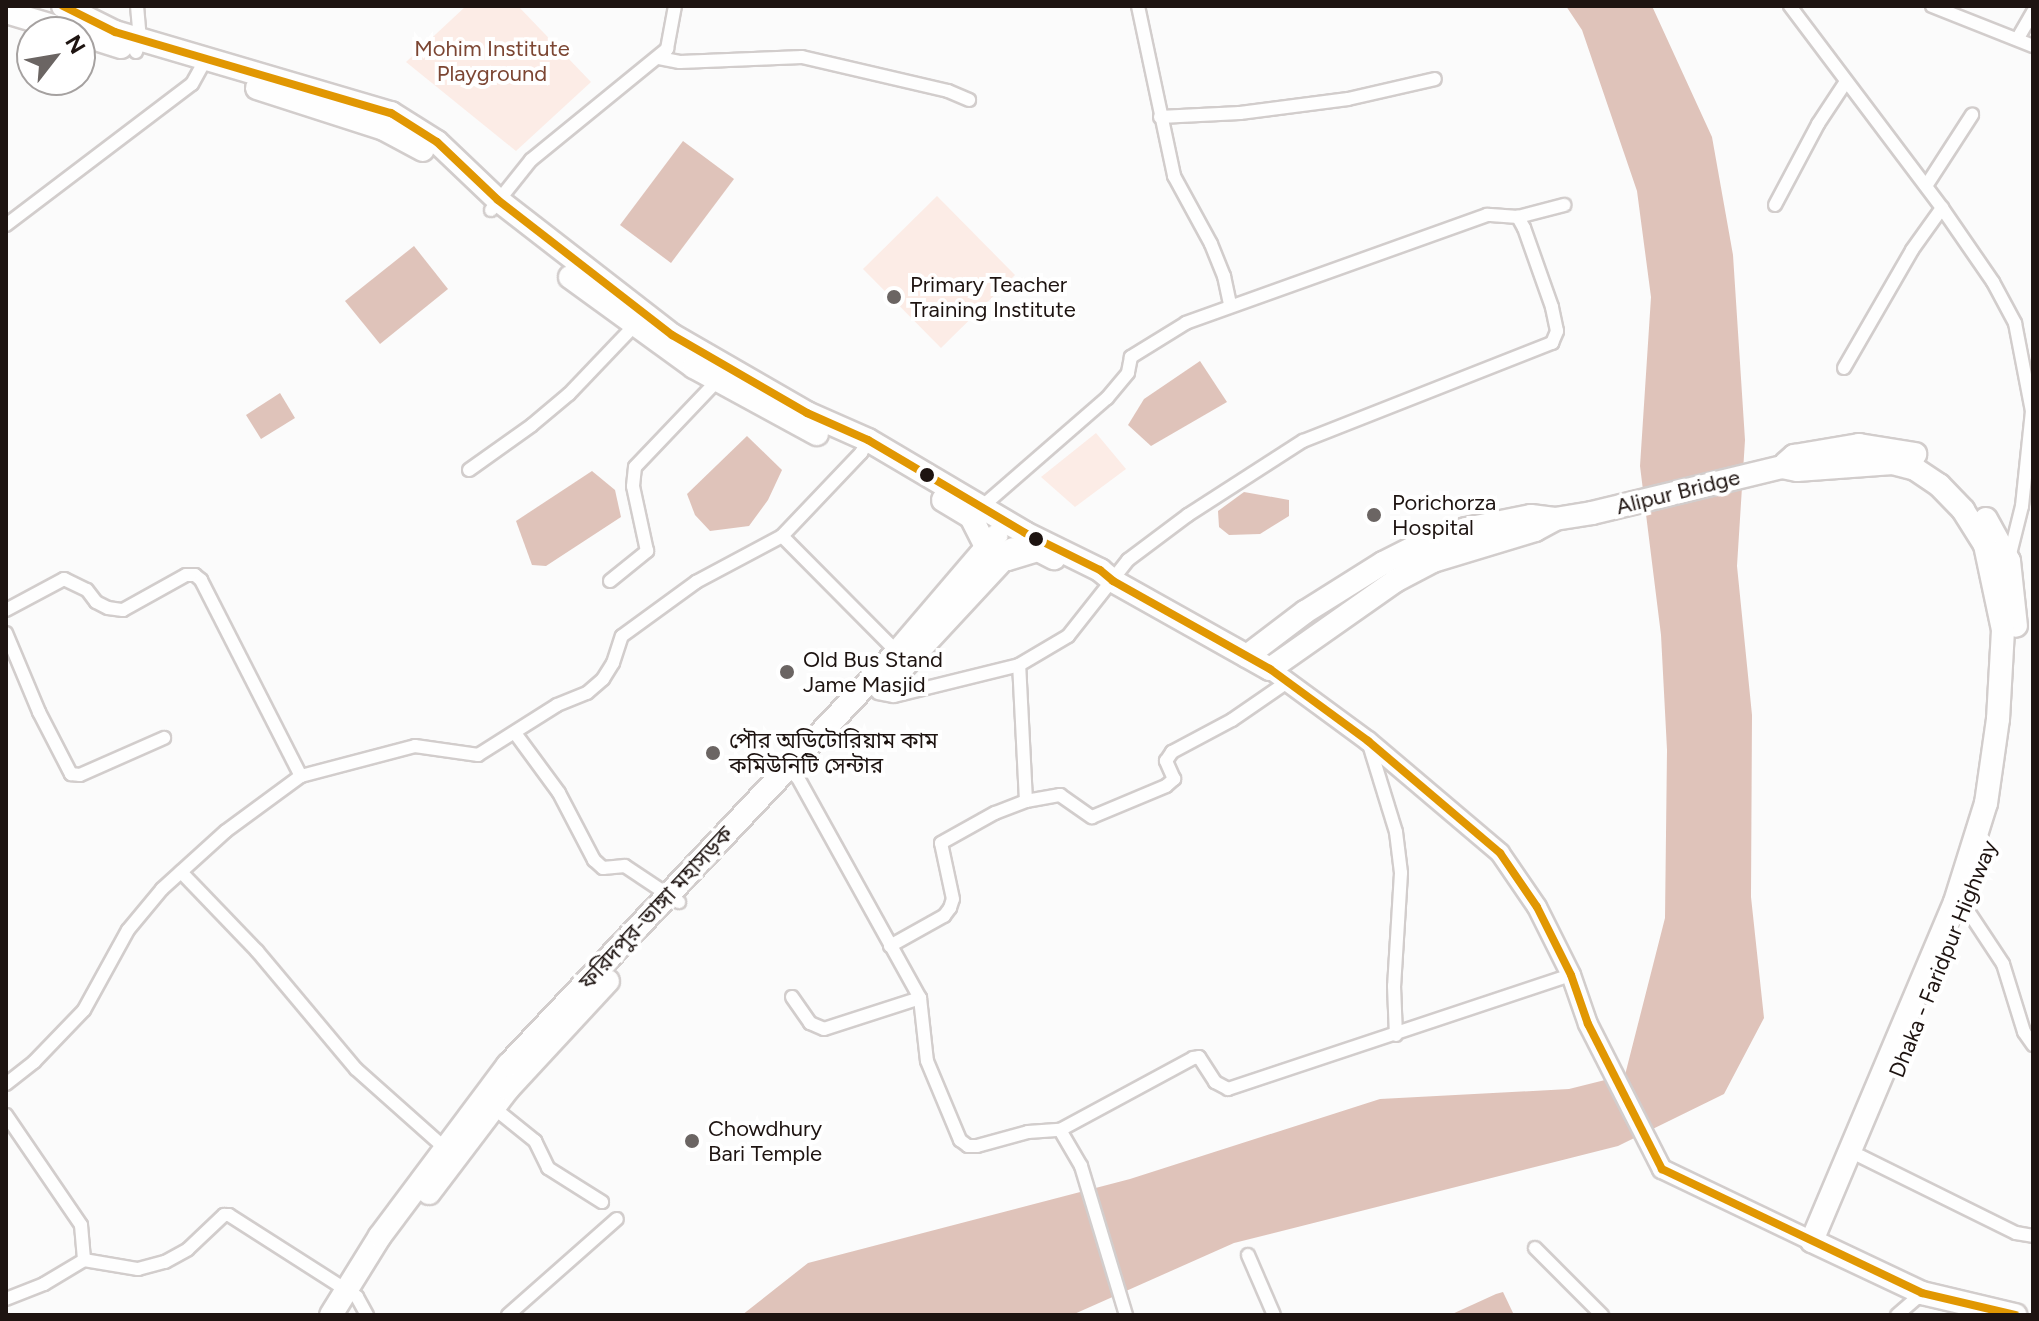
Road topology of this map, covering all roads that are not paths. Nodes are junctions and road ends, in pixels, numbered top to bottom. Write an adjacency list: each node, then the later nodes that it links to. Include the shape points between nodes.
1 (63, 6): 10 (highway)
2 (137, 6): 10 (street)
3 (675, 6): 12 (street, via 671,41)
4 (1138, 6): 18 (street)
5 (1790, 6): 15 (street)
6 (1932, 6): 9 (street)
7 (2033, 12): 9 (street)
8 (96, 37): 10 (highway)
9 (2018, 38): 11 (street)
10 (138, 46): 13 (highway)
11 (2033, 46)
12 (659, 58): 16 (street, via 680,62 802,57); 20 (street, via 531,160)
13 (204, 65): 20 (highway, via 391,113 437,142); 25 (street, via 192,84)
14 (1435, 79): 18 (street, via 1348,99)
15 (1845, 83): 19 (street); 22 (street)
16 (969, 100)
17 (1972, 115): 19 (street)
18 (1160, 117): 26 (street, via 1174,176 1211,244)
19 (1926, 186): 23 (street)
20 (494, 205): 27 (highway); 31 (highway, via 672,335)
21 (1564, 205): 24 (street)
22 (1775, 205)
23 (1942, 208): 28 (street); 30 (street, via 2015,323)
24 (1518, 217): 26 (street, via 1487,215); 42 (street, via 1552,307 1557,331 1552,343 1303,441 1148,543)
25 (6, 225)
26 (1230, 304): 35 (street, via 1162,335 1131,357 1128,373 1107,398)
27 (634, 326): 29 (highway); 34 (street, via 569,394)
28 (1844, 368)
29 (717, 381): 31 (highway, via 800,427); 41 (street, via 635,467 633,486 647,551)
30 (2033, 410): 32 (street)
31 (865, 446): 35 (highway); 38 (street); 39 (highway, via 965,512)
32 (2031, 458): 40 (street)
33 (1773, 469): 36 (highway, Alipur Bridge); 40 (highway, Dhaka - Faridpur Highway, via 1794,456 1859,445 1922,456 1974,501)
34 (469, 470)
35 (984, 505): 37 (highway)
36 (1555, 519): 47 (highway, via 1531,516 1425,542 1305,612); 49 (highway, via 1433,561 1395,581)
37 (1016, 527): 39 (highway, ফরিদপুর-ভাঙ্গা মহাসড়ক); 42 (highway)
38 (782, 536): 46 (street); 51 (street, via 696,582 633,626 622,636 603,679)
39 (995, 553): 42 (highway, via 1038,550 1097,580); 44 (highway, ফরিদপুর-ভাঙ্গা মহাসড়ক)
40 (2000, 565): 59 (highway, Dhaka - Faridpur Highway, via 2017,633 1999,815)
41 (610, 581)
42 (1113, 581): 47 (highway); 48 (street, via 1068,636)
43 (6, 610): 55 (street, via 64,579 80,585 96,602 123,610 195,575)
44 (928, 629): 46 (highway, ফরিদপুর-ভাঙ্গা মহাসড়ক); 50 (highway, ফরিদপুর-ভাঙ্গা মহাসড়ক)
45 (6, 633): 52 (street, via 71,774 80,775)
46 (897, 652): 54 (highway, ফরিদপুর-ভাঙ্গা মহাসড়ক)
47 (1247, 656): 49 (highway)
48 (1019, 665): 50 (street, via 894,696); 56 (street)
49 (1278, 676): 53 (main road); 56 (street, via 1232,720 1172,752 1166,761 1174,779 1166,786 1092,817 1060,795)
50 (878, 693): 54 (highway, ফরিদপুর-ভাঙ্গা মহাসড়ক)
51 (515, 733): 55 (street, via 478,755 415,746); 58 (street, via 559,793 594,860 603,868 625,866)
52 (164, 738)
53 (1368, 741): 61 (main road, via 1500,853 1537,907); 64 (street, via 1396,832 1401,873)
54 (793, 773): 58 (highway, ফরিদপুর-ভাঙ্গা মহাসড়ক); 60 (street)
55 (301, 776): 57 (street)
56 (1026, 801): 60 (street, via 941,843 953,899 950,908)
57 (181, 872): 67 (street, via 128,930 84,1010); 71 (street, via 257,951 356,1069)
58 (674, 899): 66 (highway, ফরিদপুর-ভাঙ্গা মহাসড়ক)
59 (1961, 905): 65 (street, via 2003,964); 72 (highway, Dhaka - Faridpur Highway); 76 (highway, Dhaka - Faridpur Highway)
60 (890, 946): 63 (street)
61 (1571, 975): 64 (street); 76 (main road, via 1588,1024 1662,1169)
62 (792, 997): 63 (street, via 810,1023 824,1029)
63 (920, 998): 70 (street, via 927,1061 960,1140 977,1146 1028,1132)
64 (1396, 1035): 70 (street, via 1228,1089 1215,1082 1199,1057 1193,1058)
65 (2033, 1045)
66 (514, 1070): 68 (highway, ফরিদপুর-ভাঙ্গা মহাসড়ক); 71 (highway, ফরিদপুর-ভাঙ্গা মহাসড়ক)
67 (6, 1084)
68 (494, 1108): 71 (highway, ফরিদপুর-ভাঙ্গা মহাসড়ক); 73 (street, via 535,1141 548,1168)
69 (6, 1115): 79 (street, via 81,1225)
70 (1060, 1130): 83 (street, via 1081,1166)
71 (450, 1153): 82 (highway, ফরিদপুর-ভাঙ্গা মহাসড়ক)
72 (1860, 1156): 75 (street, via 2016,1233); 76 (highway, Dhaka - Faridpur Highway)
73 (602, 1202)
74 (617, 1219): 85 (street)
75 (2033, 1236)
76 (1819, 1244): 80 (highway)
77 (1535, 1248): 87 (street)
78 (1248, 1255): 86 (street)
79 (84, 1260): 81 (street); 82 (street, via 138,1269 165,1262 229,1215)
80 (1922, 1293): 88 (street); 89 (highway)
81 (6, 1299)
82 (354, 1304): 84 (highway, ফরিদপুর-ভাঙ্গা মহাসড়ক)
83 (1126, 1313)
84 (331, 1315)
85 (508, 1315)
86 (1274, 1315)
87 (1602, 1315)
88 (1897, 1315)
89 (2015, 1315)

